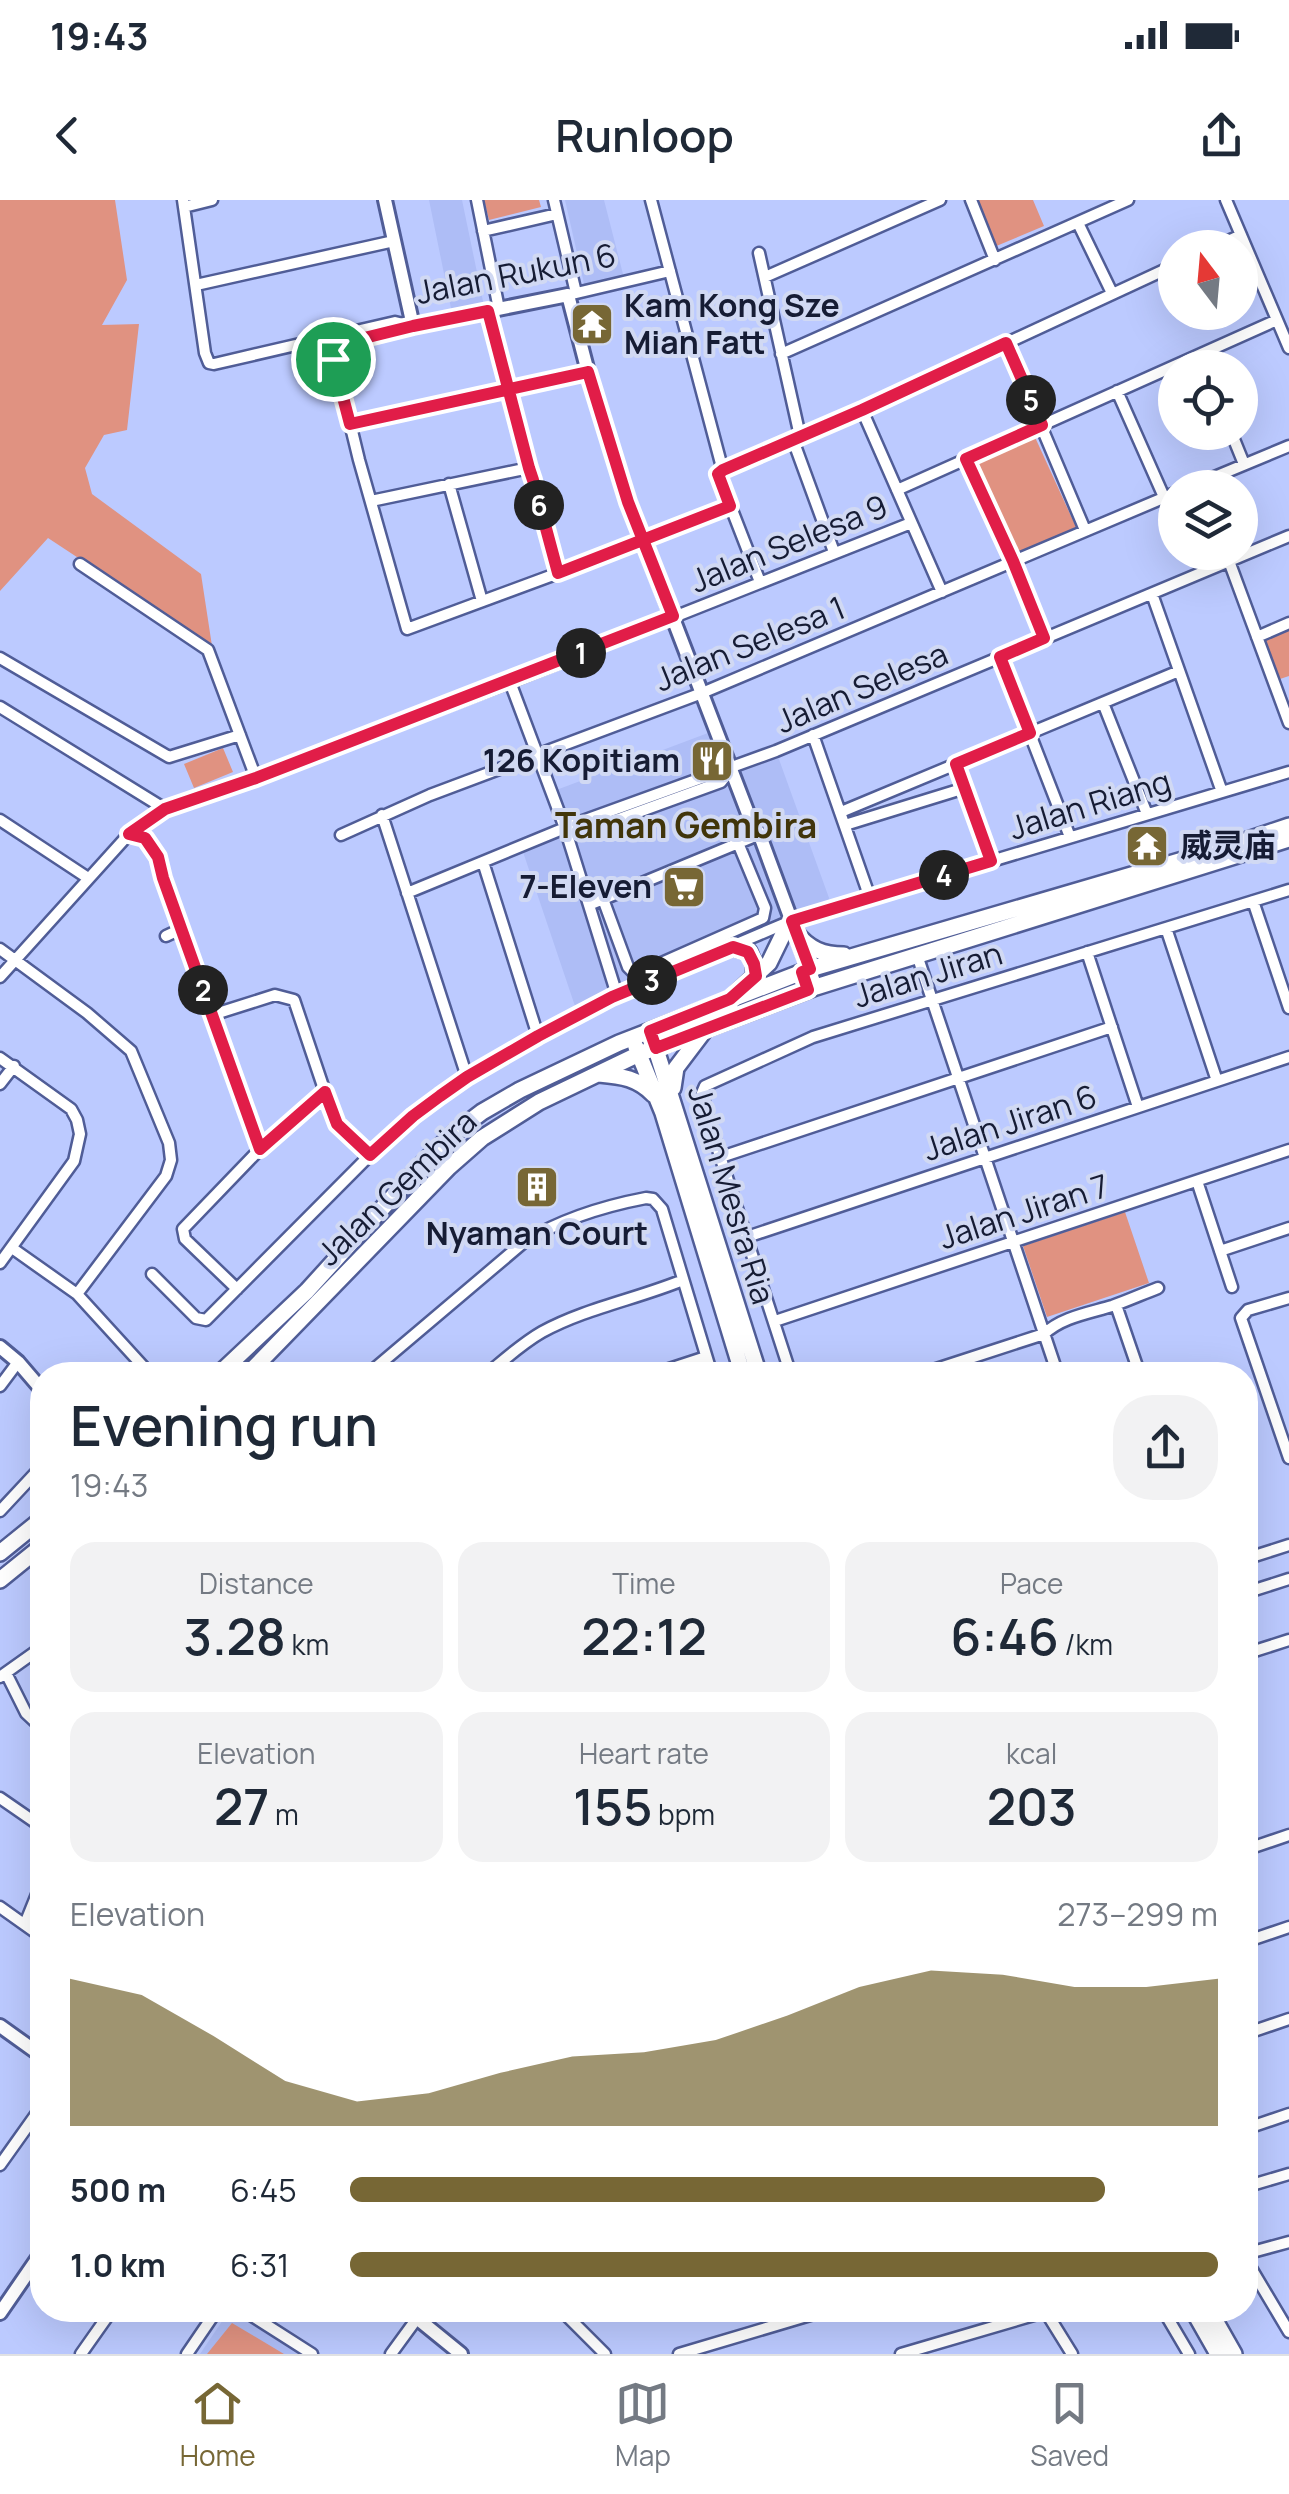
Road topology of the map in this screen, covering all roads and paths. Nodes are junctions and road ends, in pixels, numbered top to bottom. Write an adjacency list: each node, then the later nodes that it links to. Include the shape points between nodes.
1 (212, 200): 10 (street)
2 (385, 200): 15 (street)
3 (477, 200): 14 (street)
4 (554, 200): 11 (street)
5 (651, 200): 18 (street)
6 (940, 200): 21 (street)
7 (970, 200): 17 (street)
8 (1128, 200): 12 (street)
9 (1226, 200): 13 (street)
10 (183, 204): 22 (street)
11 (558, 214): 14 (street); 24 (street)
12 (1078, 223): 17 (street); 23 (street)
13 (1239, 230)
14 (483, 231): 25 (street)
15 (394, 241): 22 (street); 27 (street)
16 (759, 254): 21 (street)
17 (996, 260): 31 (street)
18 (670, 271): 24 (street, Jalan Rukun 6); 46 (street)
19 (1158, 273): 23 (street)
20 (1258, 275): 26 (street)
21 (765, 277): 31 (street)
22 (196, 285): 27 (street, Jalan Rukun 6, via 207,362 214,364 395,322)
23 (1112, 293): 28 (street)
24 (572, 294): 25 (street, Jalan Rukun 6); 32 (street)
25 (493, 310): 27 (street, Jalan Rukun 6); 34 (street)
26 (1277, 320): 29 (street); 30 (street)
27 (413, 326): 37 (street, via 334,347)
28 (1006, 343): 36 (street); 38 (street)
29 (1289, 348)
30 (1208, 350)
31 (781, 354): 39 (street)
32 (588, 372): 34 (street); 56 (street)
33 (1158, 373): 35 (street)
34 (508, 389): 37 (street); 44 (street)
35 (1117, 392): 38 (street); 47 (street)
36 (862, 410): 39 (street); 49 (street)
37 (350, 424): 51 (street)
38 (1042, 425): 42 (street); 54 (street)
39 (796, 438): 46 (street); 58 (street)
40 (1289, 446): 43 (street)
41 (1238, 450): 43 (street)
42 (966, 459): 49 (street); 59 (street)
43 (1244, 464): 45 (street)
44 (529, 468): 48 (street); 63 (street)
45 (1230, 470)
46 (721, 472): 52 (street)
47 (1158, 472)
48 (449, 484): 51 (street); 67 (street)
49 (897, 490): 53 (street)
50 (1158, 500): 54 (street, Jalan Selesa 1)
51 (371, 501): 67 (street, via 407,629)
52 (730, 506): 56 (street); 64 (street)
53 (911, 522): 58 (street, Jalan Selesa 9); 65 (street)
54 (1085, 530): 59 (street, Jalan Selesa 1)
55 (1289, 536): 57 (street, Jalan Selesa)
56 (645, 541): 63 (street); 68 (street)
57 (1258, 549)
58 (834, 552): 64 (street, Jalan Selesa 9)
59 (1013, 561): 65 (street, Jalan Selesa 1); 71 (street)
60 (80, 564): 83 (street, via 208,650)
61 (1210, 570): 66 (street, Jalan Selesa)
62 (1232, 570): 70 (street)
63 (558, 573): 67 (street)
64 (760, 582): 68 (street, Jalan Selesa 9)
65 (942, 592): 77 (street, Jalan Selesa 1)
66 (1152, 594): 71 (street, Jalan Selesa); 74 (street)
67 (482, 601)
68 (673, 616): 75 (street, Jalan Selesa 9); 77 (street)
69 (1289, 623): 70 (street)
70 (1257, 636): 76 (street)
71 (1044, 638): 72 (street, Jalan Selesa)
72 (1000, 657): 81 (street); 82 (street, Jalan Selesa)
73 (0, 658): 83 (street, via 169,757)
74 (1179, 671): 78 (street); 90 (street)
75 (510, 682): 84 (street); 88 (street, Jalan Selesa 9)
76 (1283, 688): 80 (street)
77 (702, 693): 84 (street, Jalan Selesa 1); 86 (street)
78 (1103, 703): 81 (street); 92 (street)
79 (0, 708): 91 (street)
80 (1289, 722)
81 (1030, 733): 85 (street); 101 (street)
82 (813, 734): 86 (street, Jalan Selesa); 94 (street)
83 (240, 735): 88 (street)
84 (537, 754): 93 (street, Jalan Selesa 1); 97 (street)
85 (956, 764): 89 (street); 94 (street)
86 (731, 769): 97 (street, Jalan Selesa); 98 (street)
87 (1289, 772): 90 (street, Jalan Riang)
88 (256, 778): 91 (street, Jalan Selesa 9)
89 (964, 788): 94 (street); 104 (street)
90 (1222, 792): 92 (street, Jalan Riang)
91 (165, 809): 99 (street, Jalan Selesa 9)
92 (1146, 814): 101 (street, Jalan Riang)
93 (382, 815): 100 (street, Jalan Selesa 1); 108 (street)
94 (843, 818): 109 (street)
95 (0, 820): 106 (street)
96 (1289, 826): 120 (main road, Jalan Gembira)
97 (565, 828): 105 (street, Jalan Selesa); 112 (street); 127 (street, via 562,844)
98 (752, 830): 103 (street); 113 (street, via 759,833)
99 (129, 834): 106 (street, Jalan Selesa 9); 115 (street, via 151,844)
100 (342, 835)
101 (1070, 837): 104 (street, Jalan Riang)
102 (1289, 839): 121 (main road, Jalan Gembira)
103 (738, 843): 110 (street); 110 (street, via 765,908 763,918 641,972 628,967)
104 (991, 861): 109 (street, Jalan Riang)
105 (483, 862): 108 (street, Jalan Selesa); 135 (street)
106 (88, 878): 122 (street, Jalan Selesa 9)
107 (1289, 890): 111 (street, Jalan Jiran)
108 (407, 893): 142 (street)
109 (870, 898): 113 (street, Jalan Riang)
110 (603, 899): 112 (street)
111 (1253, 901): 114 (street, Jalan Jiran); 130 (street)
112 (589, 905): 127 (street)
113 (790, 926): 117 (street, Jalan Riang); 120 (main road, via 816,951); 123 (street); 125 (main road)
114 (1166, 928): 119 (street, Jalan Jiran); 144 (street)
115 (182, 929): 116 (street); 131 (street)
116 (166, 936)
117 (733, 947): 125 (main road, via 748,952); 127 (street, Jalan Riang)
118 (0, 949): 122 (street)
119 (1087, 952): 129 (street, Jalan Jiran); 133 (street)
120 (858, 954): 123 (main road, Jalan Gembira)
121 (918, 955): 126 (main road, Jalan Gembira); 129 (street)
122 (14, 959): 124 (street, Jalan Selesa 9); 166 (street, via 130,1050 170,1152 166,1176)
123 (806, 971): 126 (street); 128 (main road, Jalan Gembira)
124 (0, 976)
125 (756, 976): 128 (main road)
126 (812, 988): 132 (main road, Jalan Gembira)
127 (614, 996): 135 (street, Jalan Riang)
128 (730, 999): 134 (main road, Jalan Gembira)
129 (932, 1000): 143 (street); 152 (street, Jalan Jiran, via 813,1037 705,1086 702,1099)
130 (1289, 1008)
131 (212, 1015): 146 (street, via 275,995 294,1000); 149 (street)
132 (707, 1028): 137 (main road, Jalan Gembira); 147 (main road, via 676,1068)
133 (1112, 1028): 143 (street); 148 (street)
134 (650, 1031): 136 (main road, Jalan Gembira); 137 (main road, Jalan Mesra Ria)
135 (538, 1036): 142 (street, Jalan Riang)
136 (636, 1046): 137 (main road, Jalan Gembira); 141 (main road, Jalan Gembira); 147 (main road, Jalan Mesra Ria); 175 (main road, Jalan Gembira, via 575,1063 453,1134 308,1291)
137 (656, 1048): 147 (main road, Jalan Mesra Ria)
138 (1289, 1057): 144 (street, Jalan Jiran 6)
139 (0, 1058): 140 (street)
140 (14, 1066): 145 (street); 158 (street, via 72,1109 80,1134 74,1161)
141 (596, 1073): 147 (main road, via 634,1080); 176 (main road, Jalan Gembira, via 471,1148)
142 (467, 1077): 151 (street, Jalan Riang)
143 (958, 1078): 152 (street); 153 (street)
144 (1217, 1081): 148 (street, Jalan Jiran 6)
145 (0, 1084)
146 (325, 1092): 149 (street); 151 (street, via 337,1124)
147 (665, 1099): 181 (main road, Jalan Mesra Ria); 182 (main road, Jalan Mesra Ria)
148 (1138, 1107): 153 (street, Jalan Jiran 6)
149 (260, 1149): 165 (street, via 183,1232)
150 (1289, 1150): 154 (street, Jalan Jiran 7)
151 (370, 1155): 165 (street, Jalan Riang)
152 (721, 1158): 156 (street, Jalan Jiran)
153 (985, 1158): 156 (street, Jalan Jiran 6); 157 (street)
154 (1196, 1181): 157 (street, Jalan Jiran 7); 159 (street)
155 (1289, 1228): 159 (street)
156 (748, 1237): 169 (street, Jalan Jiran)
157 (1013, 1242): 169 (street, Jalan Jiran 7); 170 (street)
158 (12, 1248): 160 (street); 166 (street)
159 (1220, 1251): 163 (street)
160 (0, 1263)
161 (152, 1274): 165 (street, Jalan Riang, via 202,1321)
162 (683, 1280): 172 (street); 177 (street, via 662,1209 653,1199 639,1199 567,1220 524,1242); 178 (street, via 577,1316)
163 (1232, 1287)
164 (1158, 1288): 168 (street)
165 (237, 1289)
166 (77, 1294): 174 (street)
167 (1289, 1298): 187 (street, via 1248,1310 1242,1318)
168 (1116, 1305): 170 (street); 186 (street)
169 (774, 1322): 183 (street, Jalan Jiran)
170 (1044, 1334): 184 (street); 185 (street)
171 (0, 1347): 173 (street)
172 (706, 1358): 179 (street); 180 (street)
173 (18, 1362): 189 (street); 190 (street)
174 (140, 1362)
175 (232, 1362)
176 (260, 1362)
177 (381, 1362)
178 (501, 1362)
179 (693, 1362)
180 (707, 1362)
181 (740, 1362)
182 (755, 1362)
183 (787, 1362)
184 (958, 1362)
185 (1054, 1362)
186 (1136, 1362)
187 (1257, 1362)
188 (1258, 1366): 191 (street)
189 (30, 1376)
190 (0, 1386)
191 (1289, 1458)
192 (30, 1479): 193 (street)
193 (0, 1511)
194 (30, 1528): 196 (main road)
195 (1289, 1544): 197 (street)
196 (0, 1553)
197 (1258, 1555)
198 (30, 1556): 200 (main road)
199 (1289, 1579): 201 (street)
200 (0, 1580)
201 (1258, 1589)
202 (1289, 1640): 203 (street)
203 (1258, 1650)
204 (30, 1656): 205 (street)
205 (3, 1675): 206 (street)
206 (30, 1717)
207 (0, 1798): 208 (street)
208 (30, 1819)
209 (1289, 1836): 210 (street)
210 (1258, 1846)
211 (0, 1907): 213 (street)
212 (30, 1912): 213 (street)
213 (25, 1924): 215 (street)
214 (1289, 1926): 216 (street)
215 (30, 1928)
216 (1258, 1937)
217 (1289, 2019): 219 (street)
218 (0, 2026): 220 (street)
219 (1258, 2030)
220 (30, 2047)
221 (1289, 2114): 223 (street)
222 (30, 2123): 224 (street)
223 (1258, 2125)
224 (0, 2166)
225 (1289, 2174): 226 (street)
226 (1258, 2183)
227 (1289, 2242): 228 (street)
228 (1258, 2252)
229 (30, 2269): 231 (street)
230 (1258, 2278): 244 (street)
231 (0, 2312)
232 (103, 2322): 246 (street)
233 (209, 2322): 247 (street)
234 (262, 2322): 248 (street)
235 (408, 2322): 249 (street)
236 (422, 2322): 250 (street)
237 (572, 2322): 251 (street)
238 (787, 2322): 252 (street)
239 (1013, 2322): 245 (street)
240 (1055, 2322): 255 (street)
241 (1170, 2322): 256 (street)
242 (1200, 2322): 257 (main road)
243 (1216, 2322): 258 (main road)
244 (1289, 2332)
245 (943, 2343): 253 (street); 254 (street)
246 (80, 2354)
247 (187, 2354)
248 (312, 2354)
249 (392, 2354)
250 (461, 2354)
251 (605, 2354)
252 (679, 2354)
253 (902, 2354)
254 (950, 2354)
255 (1072, 2354)
256 (1189, 2354)
257 (1218, 2354)
258 (1234, 2354)

